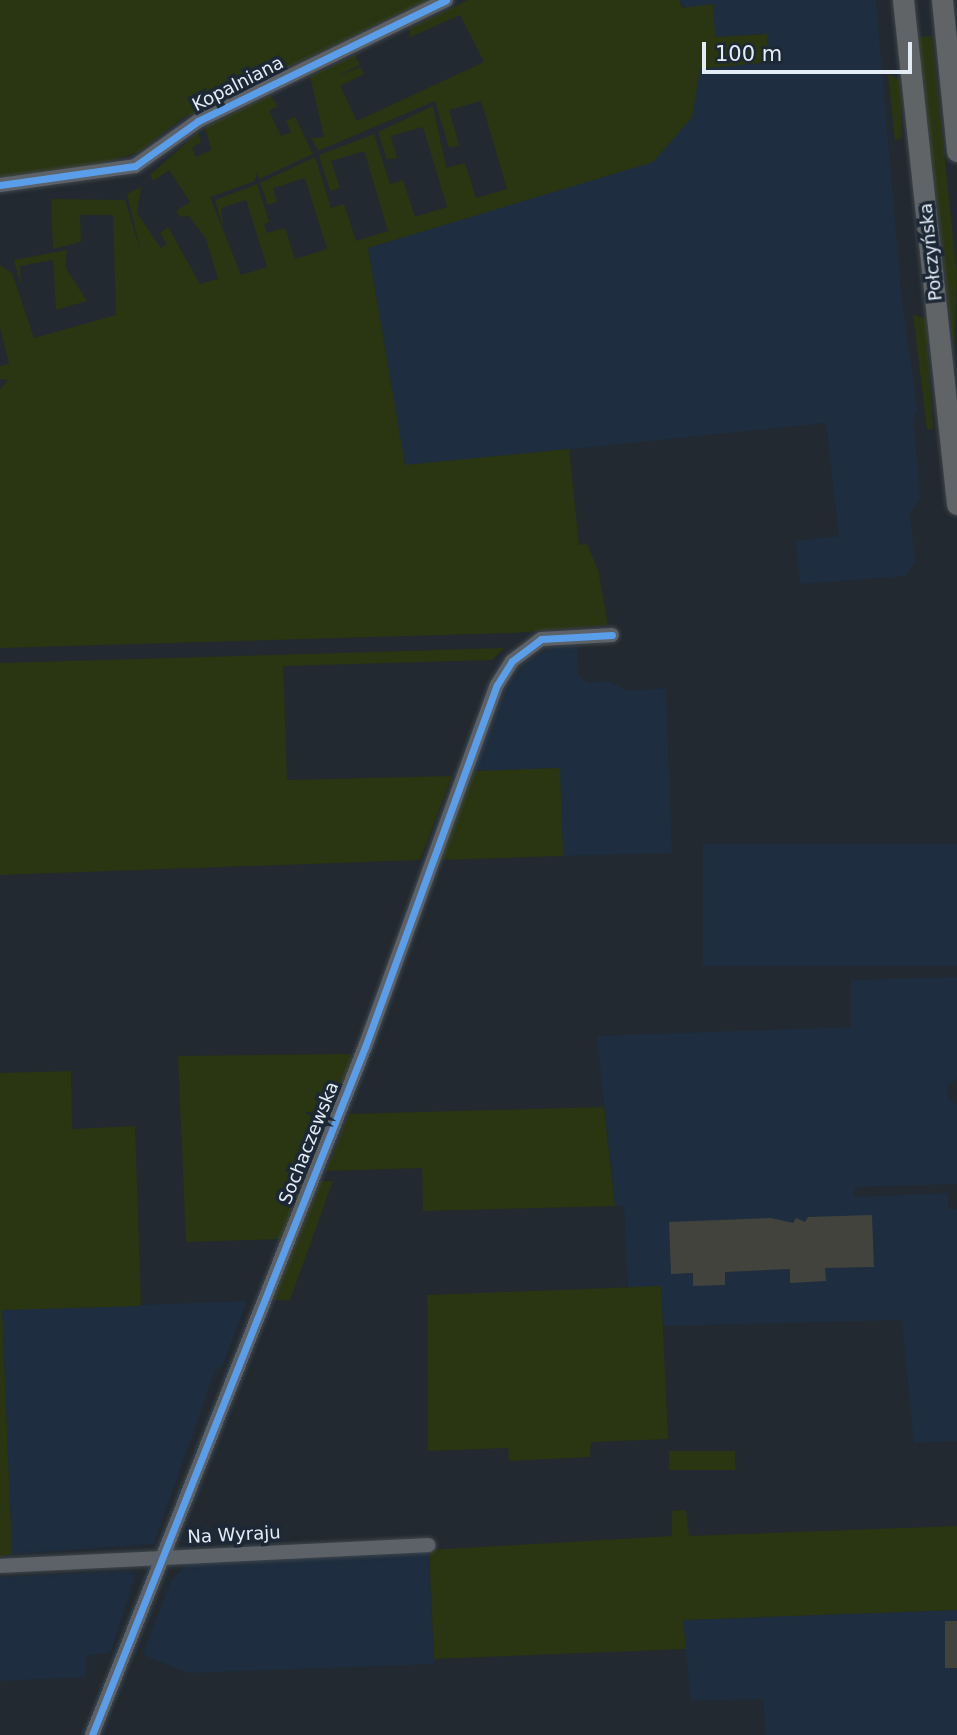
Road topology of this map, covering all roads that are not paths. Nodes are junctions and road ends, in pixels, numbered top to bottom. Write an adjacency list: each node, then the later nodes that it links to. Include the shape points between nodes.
1 (446, 0): 5 (street, Kopalniana, via 198,121 135,166)
2 (903, 0): 6 (main road, Połczyńska)
3 (942, 0): 4 (main road)
4 (957, 151)
5 (0, 185)
6 (957, 504)
7 (612, 635): 9 (street, Sochaczewska, via 541,639 512,661 497,685 365,1047)
8 (428, 1545): 9 (street, Na Wyraju)
9 (162, 1558): 10 (street, Na Wyraju); 11 (street, Sochaczewska)
10 (0, 1566)
11 (92, 1735)

